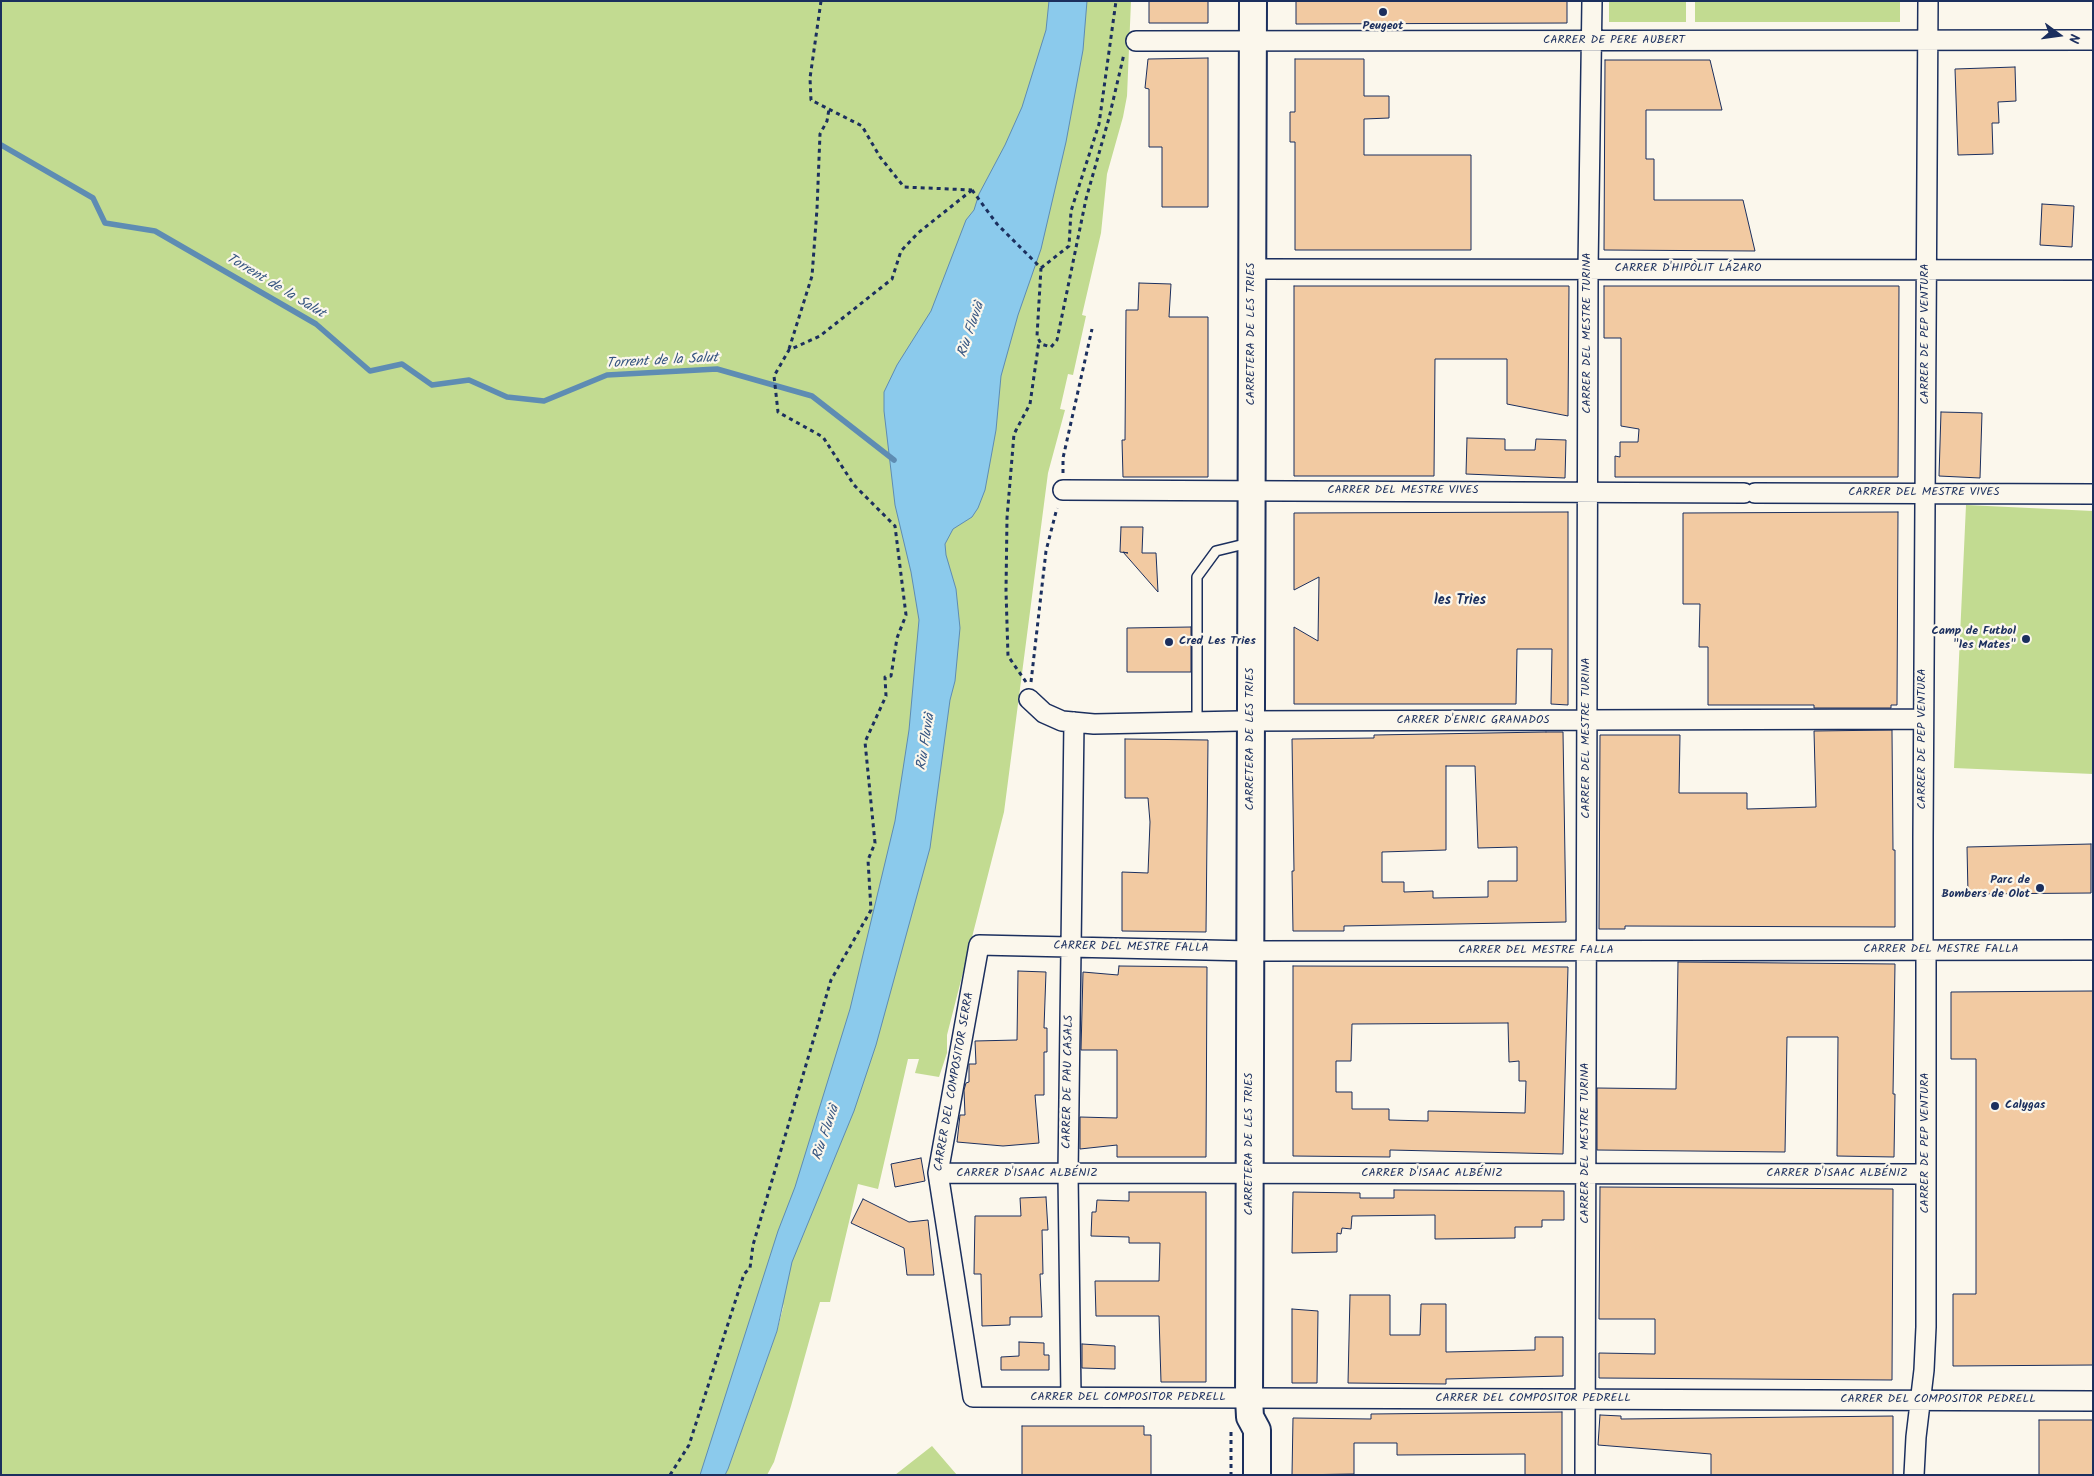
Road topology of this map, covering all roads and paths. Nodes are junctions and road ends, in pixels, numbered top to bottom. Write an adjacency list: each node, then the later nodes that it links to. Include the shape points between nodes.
1 (821, 1): 11 (path, via 810,78 811,100)
2 (1116, 1): 13 (path, via 1099,124 1071,211 1069,246)
3 (1253, 1): 9 (street, CARRETERA DE LES TRIES)
4 (1592, 1): 10 (street, CARRER DEL MESTRE TURINA)
5 (1928, 1): 6 (street, CARRER DE PEP VENTURA)
6 (1927, 40): 7 (street, CARRER DE PERE AUBERT); 10 (street, CARRER DE PERE AUBERT); 16 (street, CARRER DE PEP VENTURA)
7 (2093, 40)
8 (1136, 41): 9 (street, CARRER DE PERE AUBERT); 19 (path, via 1124,52 1086,199 1057,340 1051,347)
9 (1253, 41): 10 (street, CARRER DE PERE AUBERT); 14 (street, CARRETERA DE LES TRIES)
10 (1592, 41): 15 (street, CARRER DEL MESTRE TURINA)
11 (829, 109): 12 (path, via 862,126 880,157 904,187); 20 (path, via 820,134 812,276)
12 (972, 190): 13 (path, via 997,224); 20 (path, via 918,233 901,252 892,279 820,336)
13 (1041, 268): 19 (path)
14 (1253, 269): 15 (street, CARRER D'HIPÒLIT LÁZARO); 22 (street, CARRETERA DE LES TRIES)
15 (1588, 269): 16 (street, CARRER D'HIPÒLIT LÁZARO); 23 (street, CARRER DEL MESTRE TURINA)
16 (1927, 269): 17 (street, CARRER D'HIPÒLIT LÁZARO); 24 (street, CARRER DE PEP VENTURA)
17 (2093, 270)
18 (1092, 329): 21 (path, via 1063,458)
19 (1039, 340): 27 (path, via 1030,404 1014,434 1007,518 1008,656)
20 (789, 350): 50 (path, via 774,376 778,412 823,437 854,485 895,526 906,616 896,638 892,676 885,677 886,696 864,742 875,843 868,860 871,910 832,980 750,1268 744,1274 689,1445)
21 (1063, 490): 22 (street, CARRER DEL MESTRE VIVES); 27 (path, via 1046,551)
22 (1252, 490): 23 (street, CARRER DEL MESTRE VIVES); 26 (street, CARRETERA DE LES TRIES)
23 (1587, 492): 24 (street, CARRER DEL MESTRE VIVES); 29 (street, CARRER DEL MESTRE TURINA)
24 (1925, 493): 25 (street, CARRER DEL MESTRE VIVES); 28 (street, CARRER DE PEP VENTURA)
25 (2093, 494)
26 (1252, 543): 30 (street, CARRETERA DE LES TRIES); 32 (lane, via 1216,551 1198,577)
27 (1030, 694): 31 (street, CARRER D'ENRIC GRANADOS, via 1044,714)
28 (1923, 719): 29 (street, CARRER D'ENRIC GRANADOS); 35 (street, CARRER DE PEP VENTURA, via 1923,946)
29 (1587, 720): 30 (street, CARRER D'ENRIC GRANADOS); 38 (street, CARRER DEL MESTRE TURINA)
30 (1251, 721): 32 (street, CARRER D'ENRIC GRANADOS); 37 (street, CARRETERA DE LES TRIES)
31 (1074, 722): 32 (street, CARRER D'ENRIC GRANADOS); 34 (street, CARRER DE PAU CASALS)
32 (1197, 722)
33 (979, 945): 34 (street, CARRER DEL MESTRE FALLA); 39 (street, CARRER DEL COMPOSITOR SERRA)
34 (1071, 947): 37 (street, CARRER DEL MESTRE FALLA); 40 (street, CARRER DE PAU CASALS)
35 (1926, 950): 36 (street, CARRER DEL MESTRE FALLA); 38 (street, CARRER DEL MESTRE FALLA); 43 (street, CARRER DE PEP VENTURA)
36 (2093, 950)
37 (1251, 951): 38 (street, CARRER DEL MESTRE FALLA); 41 (street, CARRETERA DE LES TRIES)
38 (1586, 951): 42 (street, CARRER DEL MESTRE TURINA)
39 (938, 1174): 40 (street, CARRER D'ISAAC ALBÉNIZ); 44 (street, CARRER DEL COMPOSITOR SERRA)
40 (1068, 1174): 41 (street, CARRER D'ISAAC ALBÉNIZ); 45 (street, CARRER DE PAU CASALS)
41 (1250, 1174): 42 (street, CARRER D'ISAAC ALBÉNIZ); 49 (street, CARRETERA DE LES TRIES)
42 (1586, 1174): 43 (street, CARRER D'ISAAC ALBÉNIZ); 46 (street, CARRER DEL MESTRE TURINA)
43 (1926, 1174): 47 (street, CARRER DE PEP VENTURA, via 1926,1327)
44 (973, 1397): 45 (street, CARRER DEL COMPOSITOR PEDRELL)
45 (1071, 1397): 49 (street, CARRER DEL COMPOSITOR PEDRELL)
46 (1585, 1399): 47 (street, CARRER DEL COMPOSITOR PEDRELL); 49 (street, CARRER DEL COMPOSITOR PEDRELL); 53 (street, CARRER DEL MESTRE TURINA)
47 (1920, 1400): 48 (street, CARRER DEL COMPOSITOR PEDRELL); 54 (street, CARRER DE PEP VENTURA)
48 (2093, 1401)
49 (1250, 1407): 51 (street, CARRETERA DE LES TRIES, via 1240,1428); 52 (street, CARRETERA DE LES TRIES, via 1257,1430)
50 (670, 1475)
51 (1240, 1475)
52 (1258, 1475)
53 (1585, 1475)
54 (1914, 1475)

